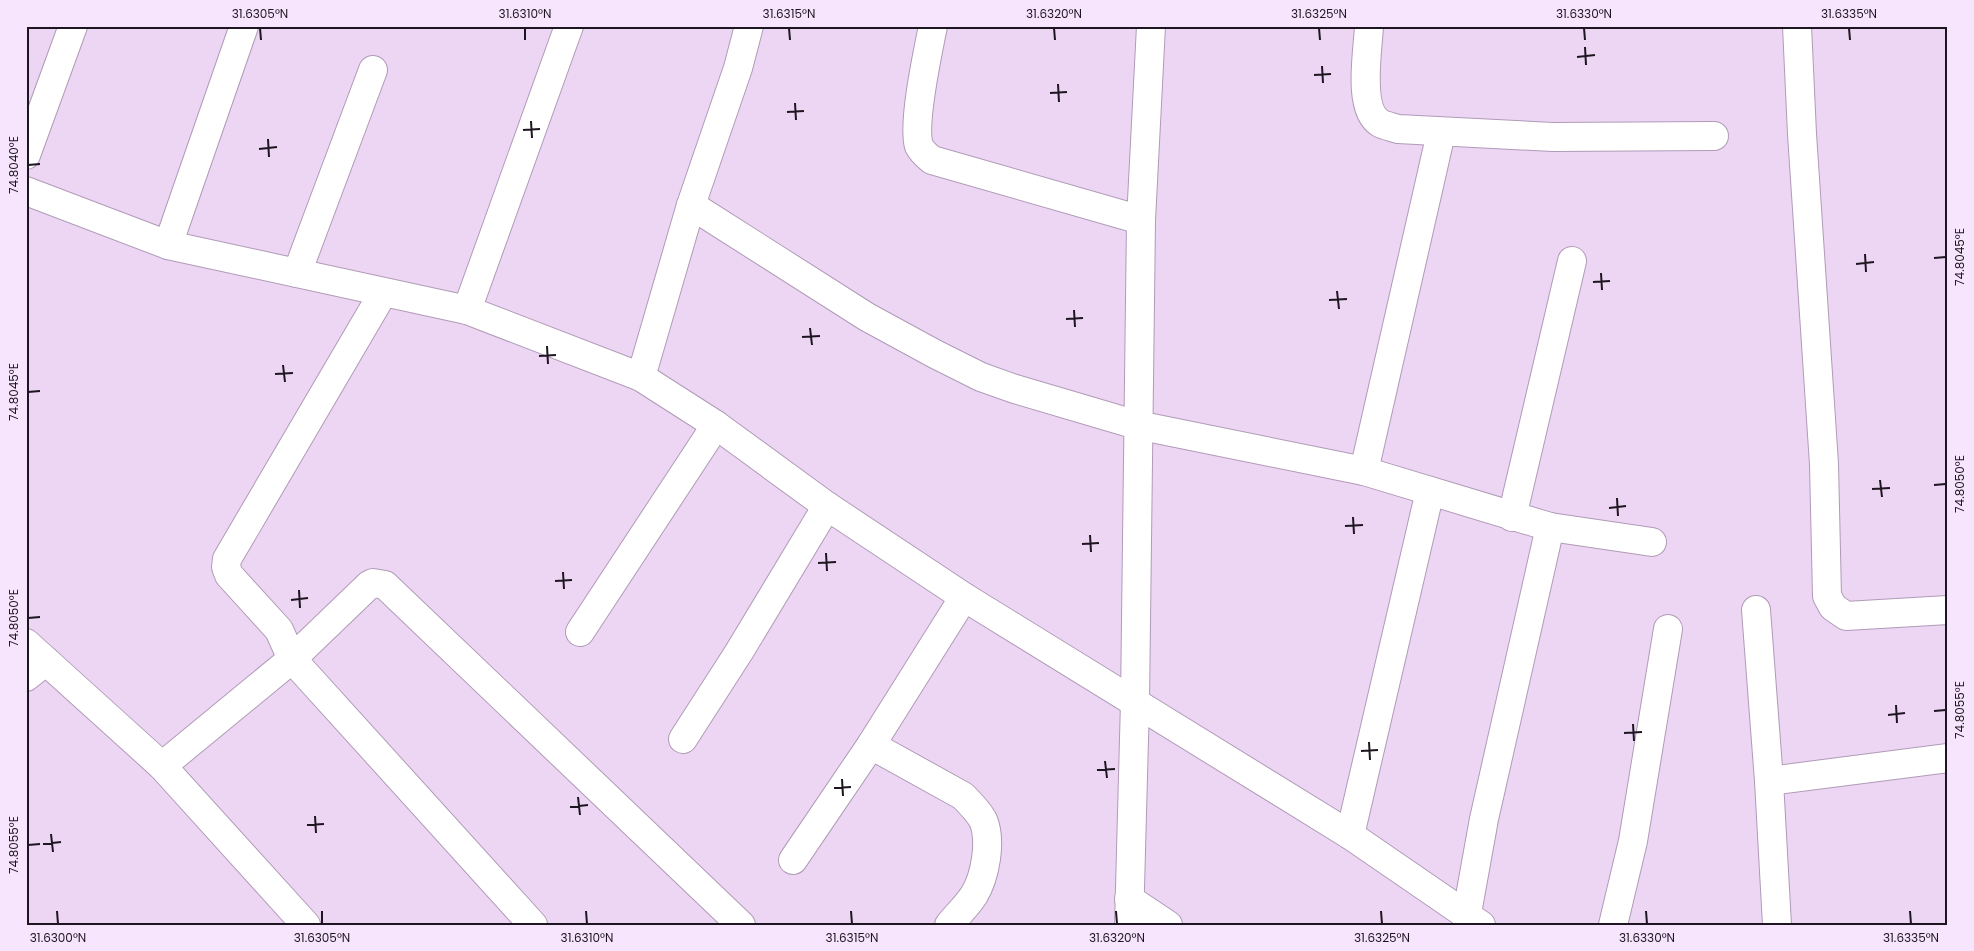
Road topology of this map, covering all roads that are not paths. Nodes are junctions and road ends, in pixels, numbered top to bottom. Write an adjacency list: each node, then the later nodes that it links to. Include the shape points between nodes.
1 (73, 26): 12 (street)
2 (244, 26): 16 (street)
3 (569, 26): 20 (street)
4 (749, 26): 14 (street)
5 (933, 26): 15 (street, via 924,69 917,134 924,154 932,160)
6 (1151, 26): 15 (street)
7 (1369, 26): 10 (street, via 1366,100 1371,114 1380,123 1398,129)
8 (1797, 26): 32 (street, via 1824,464 1827,596 1833,607 1846,616)
9 (373, 70): 18 (street)
10 (1441, 133): 11 (street, via 1553,137); 24 (street)
11 (1714, 136)
12 (26, 155)
13 (26, 190): 16 (street)
14 (691, 205): 21 (street); 23 (street, via 867,316 935,354 998,383)
15 (1141, 220): 23 (street)
16 (168, 245): 18 (street)
17 (1572, 261): 27 (street)
18 (297, 273): 19 (street)
19 (383, 293): 20 (street); 36 (street, via 227,559 229,576 279,630)
20 (467, 310): 21 (street)
21 (641, 377): 22 (street)
22 (716, 425): 26 (street); 34 (street)
23 (1137, 425): 24 (street); 38 (street)
24 (1364, 471): 25 (street)
25 (1430, 491): 27 (street); 44 (street)
26 (827, 506): 30 (street); 39 (street)
27 (1512, 517): 28 (street)
28 (1550, 527): 29 (street); 47 (street, via 1484,819)
29 (1652, 542)
30 (964, 597): 38 (street); 40 (street)
31 (1756, 610): 43 (street)
32 (1948, 610)
33 (1668, 629): 53 (street, via 1633,841)
34 (580, 632)
35 (26, 643): 37 (street)
36 (292, 659): 42 (street); 49 (street); 50 (street, via 369,585 385,585)
37 (36, 669): 42 (street)
38 (1135, 702): 44 (street); 46 (street)
39 (683, 739)
40 (871, 745): 45 (street); 51 (street, via 963,796 984,822 986,842 982,877 974,895)
41 (1948, 758): 43 (street)
42 (162, 766): 48 (street)
43 (1770, 781): 54 (street)
44 (1350, 835): 47 (street)
45 (793, 860)
46 (1129, 912): 52 (street)
47 (1474, 919)
48 (306, 925)
49 (533, 925)
50 (741, 925)
51 (949, 925)
52 (1168, 925)
53 (1613, 925)
54 (1777, 925)

